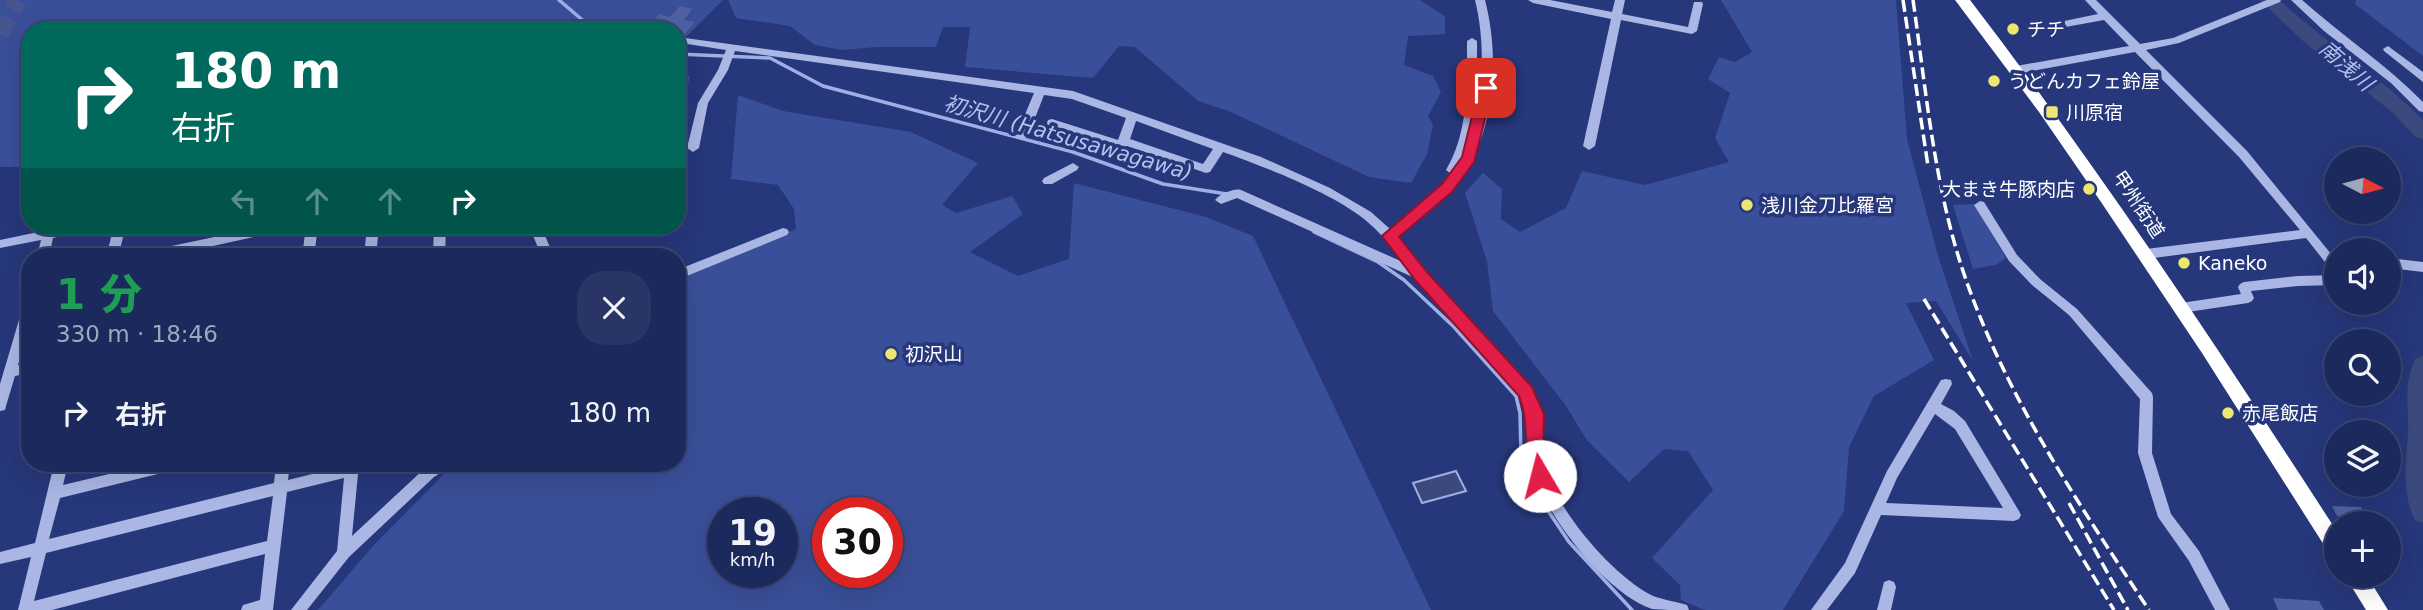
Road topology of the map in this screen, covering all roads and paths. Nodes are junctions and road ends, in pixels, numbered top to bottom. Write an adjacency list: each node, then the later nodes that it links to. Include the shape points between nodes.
1 (1480, 0): 32 (street, via 1487,22 1487,54 1477,131 1469,158)
2 (1533, 0): 9 (street)
3 (1620, 0): 9 (street)
4 (1962, 0): 17 (highway, 甲州街道)
5 (2090, 0): 10 (street)
6 (2276, 0): 14 (street, via 2187,37)
7 (2295, 0): 19 (street)
8 (1698, 4): 9 (street, via 1692,31)
9 (1616, 16): 26 (street)
10 (2107, 16): 11 (street); 14 (street)
11 (2049, 27)
12 (686, 41): 16 (street)
13 (1472, 41): 32 (street, via 1474,91 1459,159)
14 (2140, 49): 17 (street); 35 (street, via 2243,154)
15 (2388, 49): 18 (street)
16 (729, 53): 20 (street); 28 (street, via 703,103)
17 (2017, 70): 42 (highway, 甲州街道)
18 (2423, 81): 19 (street)
19 (2404, 87): 21 (street)
20 (1040, 91): 22 (street, via 1073,95); 24 (street)
21 (2423, 108)
22 (1133, 115): 25 (street); 27 (street)
23 (1052, 123): 25 (street, via 1122,145)
24 (1022, 136)
25 (1124, 141): 27 (street, via 1206,169)
26 (1589, 146)
27 (1220, 147): 38 (street, via 1326,191 1367,215)
28 (693, 148)
29 (1073, 167): 30 (street)
30 (1048, 181)
31 (1221, 200): 46 (street, via 1237,193)
32 (1431, 201): 38 (street)
33 (1980, 205): 79 (street, via 2013,258 2073,312 2147,397 2145,453 2165,517 2194,556)
34 (783, 232): 45 (street)
35 (2309, 233): 40 (street); 42 (street)
36 (32, 235): 39 (street)
37 (244, 235): 41 (street)
38 (1390, 236): 46 (street)
39 (0, 244)
40 (2324, 247)
41 (185, 248)
42 (2146, 254): 48 (highway, 甲州街道)
43 (2401, 264): 44 (street)
44 (2423, 267)
45 (686, 271)
46 (1422, 276): 71 (street, via 1532,402 1540,476 1559,510)
47 (2324, 280): 48 (street, via 2244,287 2248,298)
48 (2181, 307): 64 (highway, 甲州街道)
49 (21, 334): 51 (street)
50 (21, 370): 51 (street)
51 (10, 372): 53 (street)
52 (1946, 384): 54 (street)
53 (0, 406)
54 (1933, 406): 63 (street, via 1892,475); 63 (street, via 1960,425 2014,515)
55 (59, 472): 62 (street)
56 (141, 472): 62 (street)
57 (282, 472): 61 (street)
58 (334, 472): 61 (street)
59 (351, 472): 67 (street)
60 (425, 472): 67 (street)
61 (280, 488): 65 (street); 66 (street)
62 (54, 493): 66 (street)
63 (1878, 509): 77 (street, via 1850,568)
64 (2324, 528)
65 (273, 546): 72 (street); 73 (street)
66 (40, 548): 68 (street); 73 (street)
67 (344, 553): 75 (street)
68 (0, 558)
69 (1889, 587): 78 (street)
70 (2363, 588): 80 (highway)
71 (1642, 604): 76 (street)
72 (266, 608): 74 (street)
73 (26, 610)
74 (248, 610)
75 (298, 610)
76 (1682, 610)
77 (1818, 610)
78 (1884, 610)
79 (2223, 610)
80 (2378, 610)

